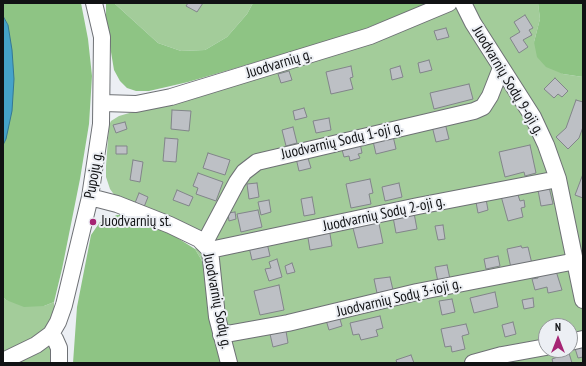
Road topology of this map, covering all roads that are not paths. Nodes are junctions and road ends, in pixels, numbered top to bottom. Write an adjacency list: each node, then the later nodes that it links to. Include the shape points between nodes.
1 (94, 3): 5 (street, Pupojų g., via 102,37)
2 (449, 3): 5 (street, Juodvarnių g., via 370,36 171,97 136,104)
3 (463, 3): 4 (street, Juodvarnių Sodų 9-oji g.)
4 (500, 68): 6 (street, Juodvarnių Sodų 9-oji g., via 534,117); 8 (street, Juodvarnių Sodų 1-oji g., via 490,96 483,107 474,111 257,162 244,172 237,182)
5 (103, 103): 7 (street, Pupojų g.)
6 (558, 179): 8 (street, Juodvarnių Sodų 2-oji g.); 9 (street, Juodvarnių Sodų 9-oji g.)
7 (90, 197): 8 (street, Juodvarnių Sodų g., via 117,204 170,225 198,239); 11 (street, Pupojų g., via 64,305)
8 (207, 247): 12 (street, Juodvarnių Sodų g.)
9 (576, 261): 10 (street, Juodvarnių Sodų 9-oji g.); 12 (street, Juodvarnių Sodų 3-ioji g., via 417,292 288,323)
10 (583, 300)
11 (51, 334): 14 (street, via 36,345); 15 (street, via 59,348)
12 (221, 335): 16 (street, Juodvarnių Sodų g.)
13 (538, 348): 17 (street)
14 (3, 361)
15 (59, 363)
16 (229, 363)
17 (473, 363)

